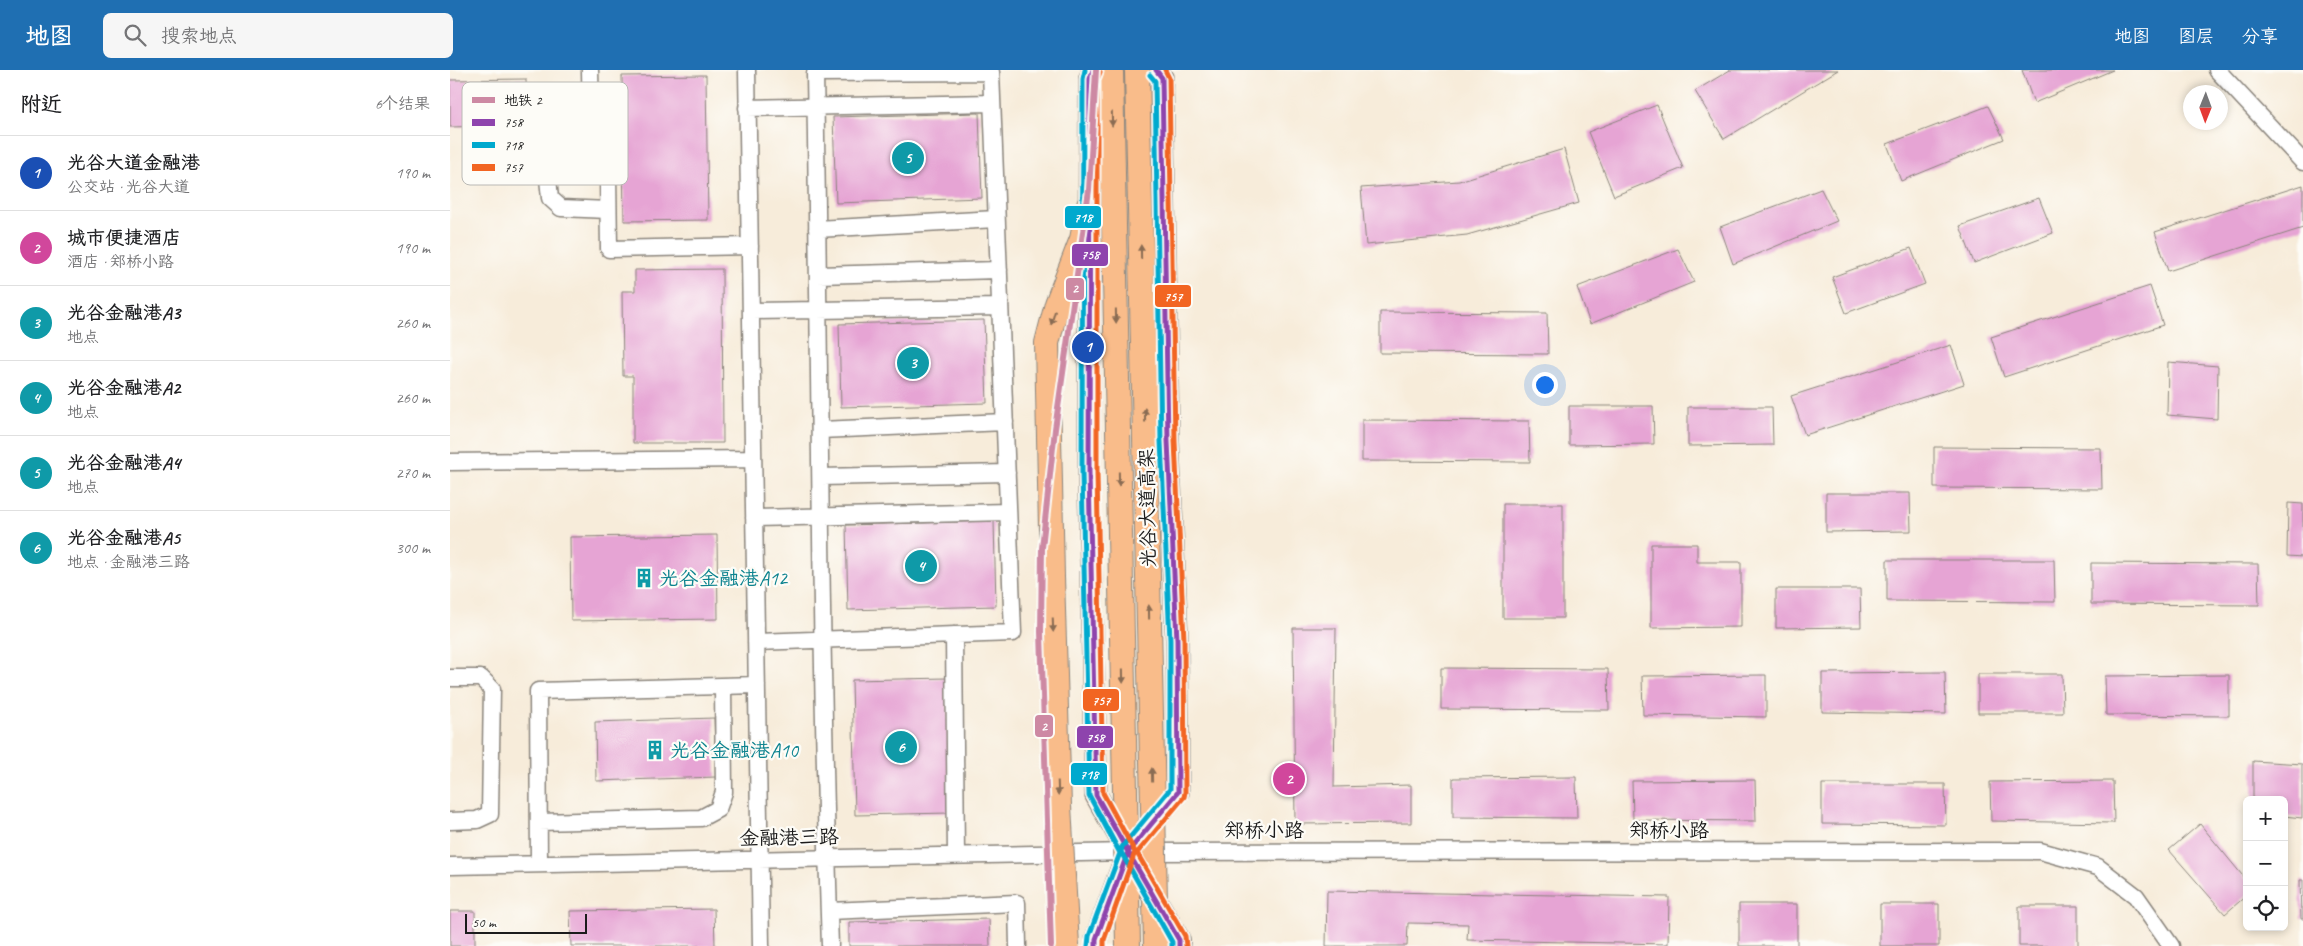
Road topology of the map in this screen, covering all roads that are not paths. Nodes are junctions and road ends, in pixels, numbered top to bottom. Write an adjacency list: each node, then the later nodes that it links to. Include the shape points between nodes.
1 (747, 70): 9 (street)
2 (1093, 70): 13 (main road, via 1090,79)
3 (1111, 70): 52 (highway, 光谷大道高架, one-way to 52, bridge)
4 (1138, 70): 53 (highway, 光谷大道高架, one-way to 4, bridge)
5 (1156, 70): 40 (main road, via 1162,78 1178,792)
6 (2217, 70): 10 (street)
7 (992, 103): 8 (street); 8 (street, via 990,72 815,73); 15 (street)
8 (815, 107): 9 (street); 16 (street)
9 (748, 108): 17 (street)
10 (2303, 162)
11 (549, 185): 14 (street, via 550,198 561,208)
12 (608, 185): 14 (street)
13 (1089, 205): 40 (main road, via 1089,472 1096,795); 50 (highway, one-way to 50, bridge, via 1082,239 1057,304 1047,342 1059,806)
14 (608, 210): 17 (street, via 609,249)
15 (996, 219): 16 (street); 18 (street)
16 (817, 229): 19 (street)
17 (750, 246): 22 (street)
18 (999, 270): 19 (street); 20 (street)
19 (818, 275): 21 (street)
20 (1000, 307): 21 (street); 23 (street)
21 (819, 310): 22 (street); 24 (street)
22 (751, 311): 25 (street)
23 (1005, 422): 24 (street); 27 (street)
24 (820, 430): 28 (street)
25 (753, 460): 26 (street); 31 (street)
26 (450, 462)
27 (1007, 473): 28 (street); 29 (street)
28 (821, 477): 30 (street)
29 (1008, 512): 30 (street); 32 (street, via 1013,633)
30 (822, 517): 31 (street); 33 (street)
31 (754, 518): 34 (street)
32 (954, 635): 33 (street); 41 (street)
33 (824, 640): 34 (street); 42 (street)
34 (756, 642): 36 (street)
35 (450, 678): 38 (street, via 481,678 492,689 490,814 477,820)
36 (757, 685): 37 (street); 43 (street)
37 (723, 686): 39 (street, via 724,792 718,809 701,818); 39 (street, via 538,691)
38 (450, 820)
39 (539, 822): 44 (street)
40 (1128, 852): 41 (street, 金融港三路); 51 (main road); 54 (main road, via 1179,940); 55 (street, 郑桥小路, via 2040,851 2098,867 2136,896)
41 (956, 855): 42 (street, 金融港三路)
42 (828, 858): 43 (street, 金融港三路); 46 (street)
43 (760, 859): 44 (street, 金融港三路); 47 (street)
44 (539, 864): 45 (street, 金融港三路)
45 (450, 866)
46 (829, 911): 48 (street); 49 (street, via 1017,903)
47 (761, 946)
48 (830, 946)
49 (1018, 946)
50 (1066, 946)
51 (1096, 946)
52 (1128, 946)
53 (1156, 946)
54 (1179, 946)
55 (2171, 946)

